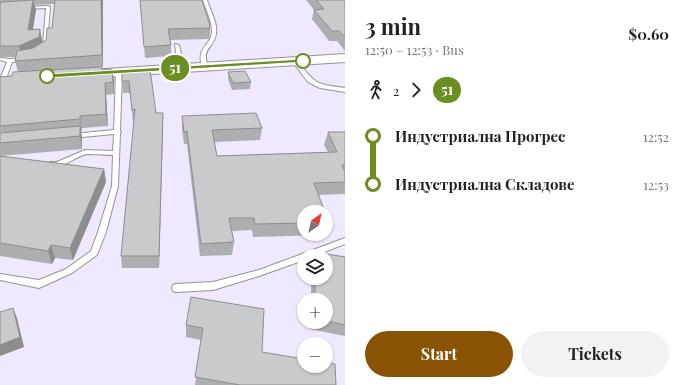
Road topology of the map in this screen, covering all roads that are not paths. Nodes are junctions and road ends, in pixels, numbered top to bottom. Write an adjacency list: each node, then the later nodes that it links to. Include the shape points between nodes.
1 (204, 0): 10 (lane, via 214,28 214,34 203,49 202,59)
2 (21, 9): 4 (lane, via 48,7)
3 (176, 45): 11 (lane)
4 (45, 50)
5 (345, 58): 9 (street)
6 (0, 59): 8 (lane)
7 (33, 59): 8 (lane)
8 (10, 61): 15 (lane)
9 (295, 61): 10 (street); 16 (lane, via 310,81 322,87)
10 (205, 67): 11 (street)
11 (181, 68): 12 (street)
12 (119, 72): 13 (street); 17 (lane)
13 (73, 75)
14 (19, 78): 15 (street)
15 (2, 79)
16 (345, 90)
17 (118, 132): 18 (lane); 19 (lane)
18 (63, 136)
19 (117, 153): 20 (lane, via 85,152 58,164); 24 (lane, via 115,186 94,254 69,271 39,284)
20 (40, 165)
21 (345, 241): 22 (lane)
22 (324, 249)
23 (297, 259): 25 (lane, via 213,286)
24 (0, 277)
25 (176, 288)

